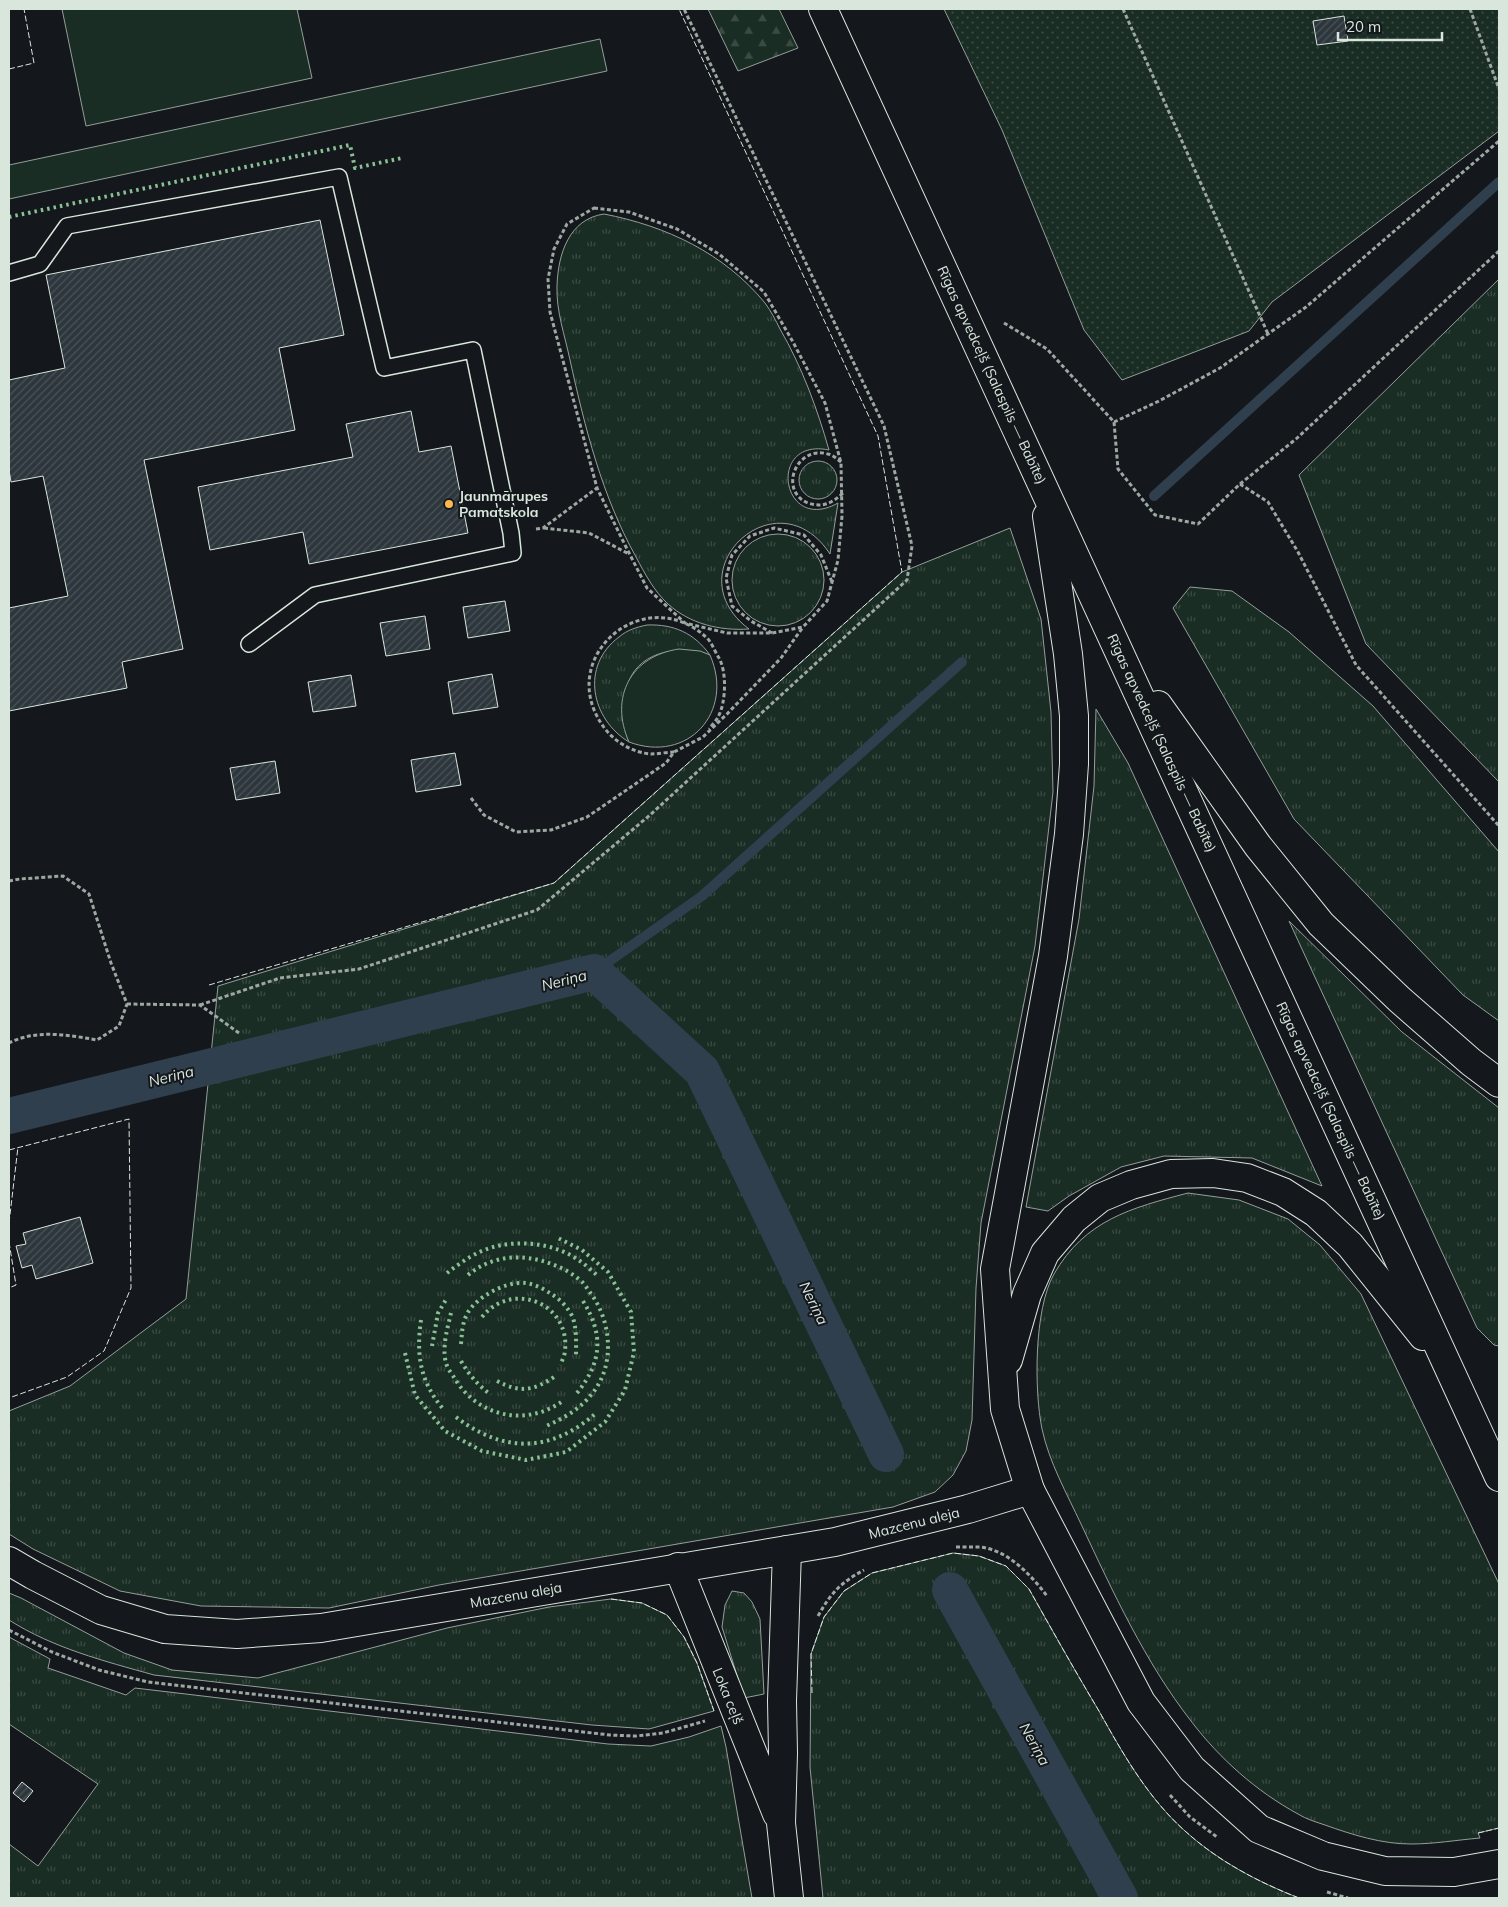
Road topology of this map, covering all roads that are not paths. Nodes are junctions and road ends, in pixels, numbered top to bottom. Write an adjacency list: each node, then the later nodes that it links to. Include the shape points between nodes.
1 (823, 9): 3 (main road, Rīgas apvedceļš (Salaspils — Babīte))
2 (9, 273): 4 (lane, via 40,264 67,226 339,177 384,368 472,350 513,553 315,595)
3 (1042, 482): 5 (main road, Rīgas apvedceļš (Salaspils — Babīte)); 8 (main road, via 1068,654 1074,716 1074,764 1069,834 1053,956 995,1269)
4 (249, 644)
5 (1120, 653): 6 (main road, via 1258,846 1321,924 1399,998); 7 (main road, Rīgas apvedceļš (Salaspils — Babīte))
6 (1499, 1083)
7 (1450, 1369): 8 (main road, via 1350,1245 1316,1213 1282,1192 1247,1178 1213,1173 1171,1174 1130,1185 1100,1198 1074,1219 1045,1253 1027,1294); 9 (main road, Rīgas apvedceļš (Salaspils — Babīte))
8 (1002, 1381): 10 (main road, via 1005,1409)
9 (1499, 1477)
10 (1030, 1490): 11 (main road, Mazcenu aleja, via 844,1540); 15 (main road, via 1141,1702 1192,1769 1259,1828 1323,1856 1385,1871 1454,1872)
11 (787, 1550): 13 (main road, Mazcenu aleja); 14 (main road, Loka ceļš)
12 (9, 1560): 13 (main road, Mazcenu aleja, via 101,1610 165,1629 238,1634 321,1628)
13 (678, 1567): 14 (main road, Loka ceļš)
14 (781, 1823): 16 (main road, Loka ceļš)
15 (1495, 1865)
16 (789, 1898)

